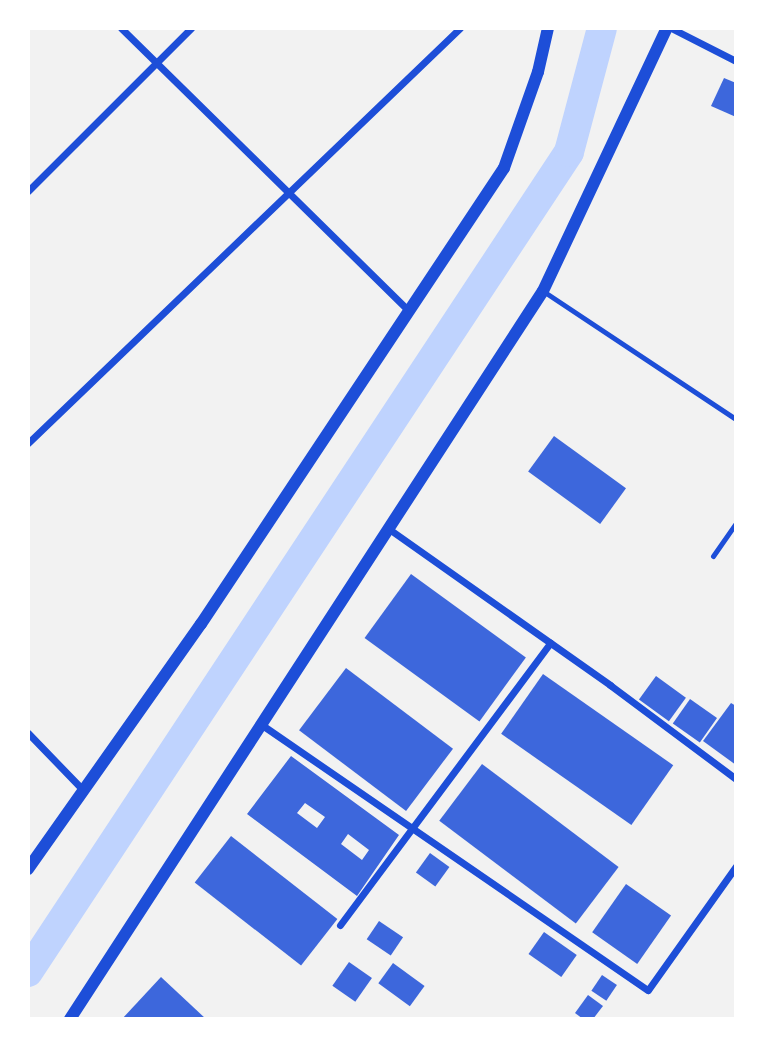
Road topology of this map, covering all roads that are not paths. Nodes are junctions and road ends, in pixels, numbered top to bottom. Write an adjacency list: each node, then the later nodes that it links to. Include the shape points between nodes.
1 (121, 28): 7 (street)
2 (191, 28): 7 (street)
3 (460, 28): 9 (street)
4 (548, 28): 11 (street, via 538,72 504,168)
5 (669, 28): 6 (street); 10 (street)
6 (736, 61)
7 (156, 63): 8 (street); 9 (street)
8 (28, 191)
9 (287, 192): 11 (street); 13 (street)
10 (543, 291): 12 (lane); 15 (street)
11 (408, 312): 21 (street, via 201,624)
12 (736, 419)
13 (28, 443)
14 (736, 523): 16 (lane)
15 (389, 529): 17 (street); 18 (street)
16 (713, 556)
17 (550, 643): 20 (street); 22 (street)
18 (262, 725): 22 (street); 26 (street)
19 (28, 733): 21 (street)
20 (736, 779)
21 (83, 791): 24 (street)
22 (412, 829): 23 (street, via 648,990); 25 (street)
23 (736, 866)
24 (28, 869)
25 (340, 925)
26 (70, 1019)

